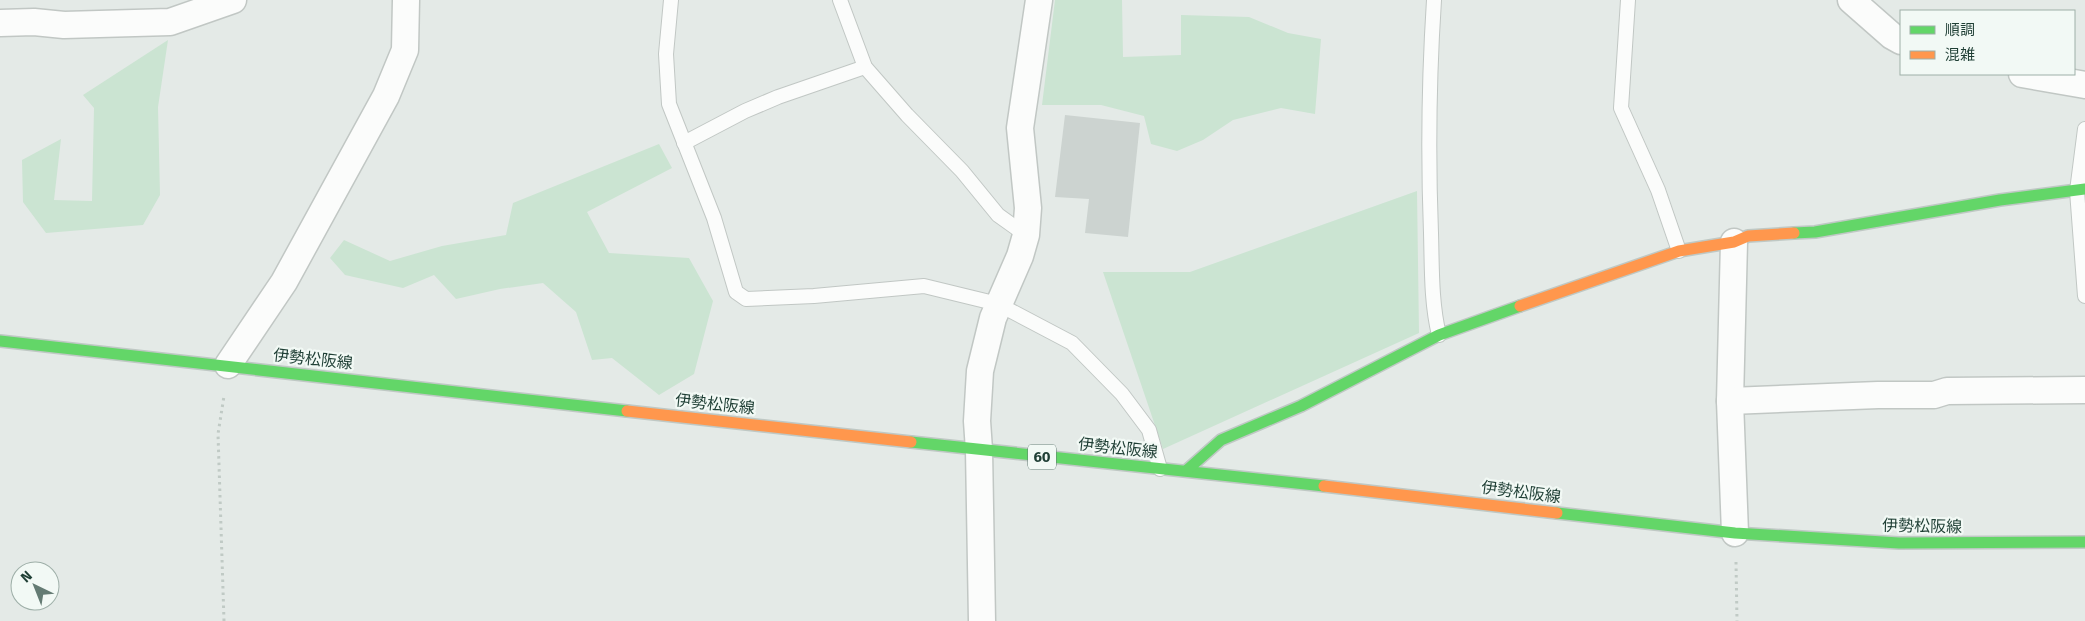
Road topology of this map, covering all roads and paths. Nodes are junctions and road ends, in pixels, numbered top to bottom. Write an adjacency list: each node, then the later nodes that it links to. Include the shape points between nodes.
1 (233, 0): 10 (street, via 170,22 64,25)
2 (406, 0): 26 (street, via 405,50 386,96 284,282)
3 (671, 0): 17 (lane, via 666,54 667,92)
4 (840, 0): 13 (lane)
5 (1039, 0): 19 (street, via 1020,128 1028,208)
6 (1434, 0): 24 (lane, via 1429,188 1434,313)
7 (1628, 0): 21 (lane, via 1621,108 1658,190)
8 (1851, 0): 12 (street)
9 (0, 13): 10 (street)
10 (34, 22): 11 (street)
11 (0, 23)
12 (1900, 40)
13 (865, 67): 17 (lane, via 744,111); 19 (lane, via 962,171 998,215)
14 (2028, 75): 15 (street)
15 (2085, 85)
16 (2085, 129): 18 (lane)
17 (684, 143): 23 (lane, via 714,218 736,292 746,299 924,286)
18 (2081, 190): 20 (main road, via 2000,200 1815,232 1748,236); 22 (lane)
19 (1026, 235): 23 (street)
20 (1734, 242): 21 (main road); 28 (street)
21 (1679, 252): 24 (main road, via 1565,289)
22 (2085, 296)
23 (998, 304): 29 (street, via 980,370 976,421); 30 (lane, via 1072,343 1122,394 1149,430)
24 (1439, 336): 31 (main road, via 1300,406 1221,440)
25 (0, 341): 26 (main road, 伊勢松阪線 / 60)
26 (228, 365): 29 (main road, 伊勢松阪線 / 60); 34 (path, via 218,434)
27 (2085, 390): 28 (street, via 1948,391 1934,395)
28 (1730, 401): 32 (street)
29 (979, 450): 30 (main road, 伊勢松阪線 / 60); 35 (street)
30 (1160, 469): 31 (main road, 伊勢松阪線 / 60)
31 (1187, 470): 32 (main road, 伊勢松阪線 / 60)
32 (1735, 533): 33 (main road, 伊勢松阪線 / 60, via 1899,543); 36 (path)
33 (2085, 542)
34 (224, 621)
35 (982, 621)
36 (1737, 621)

